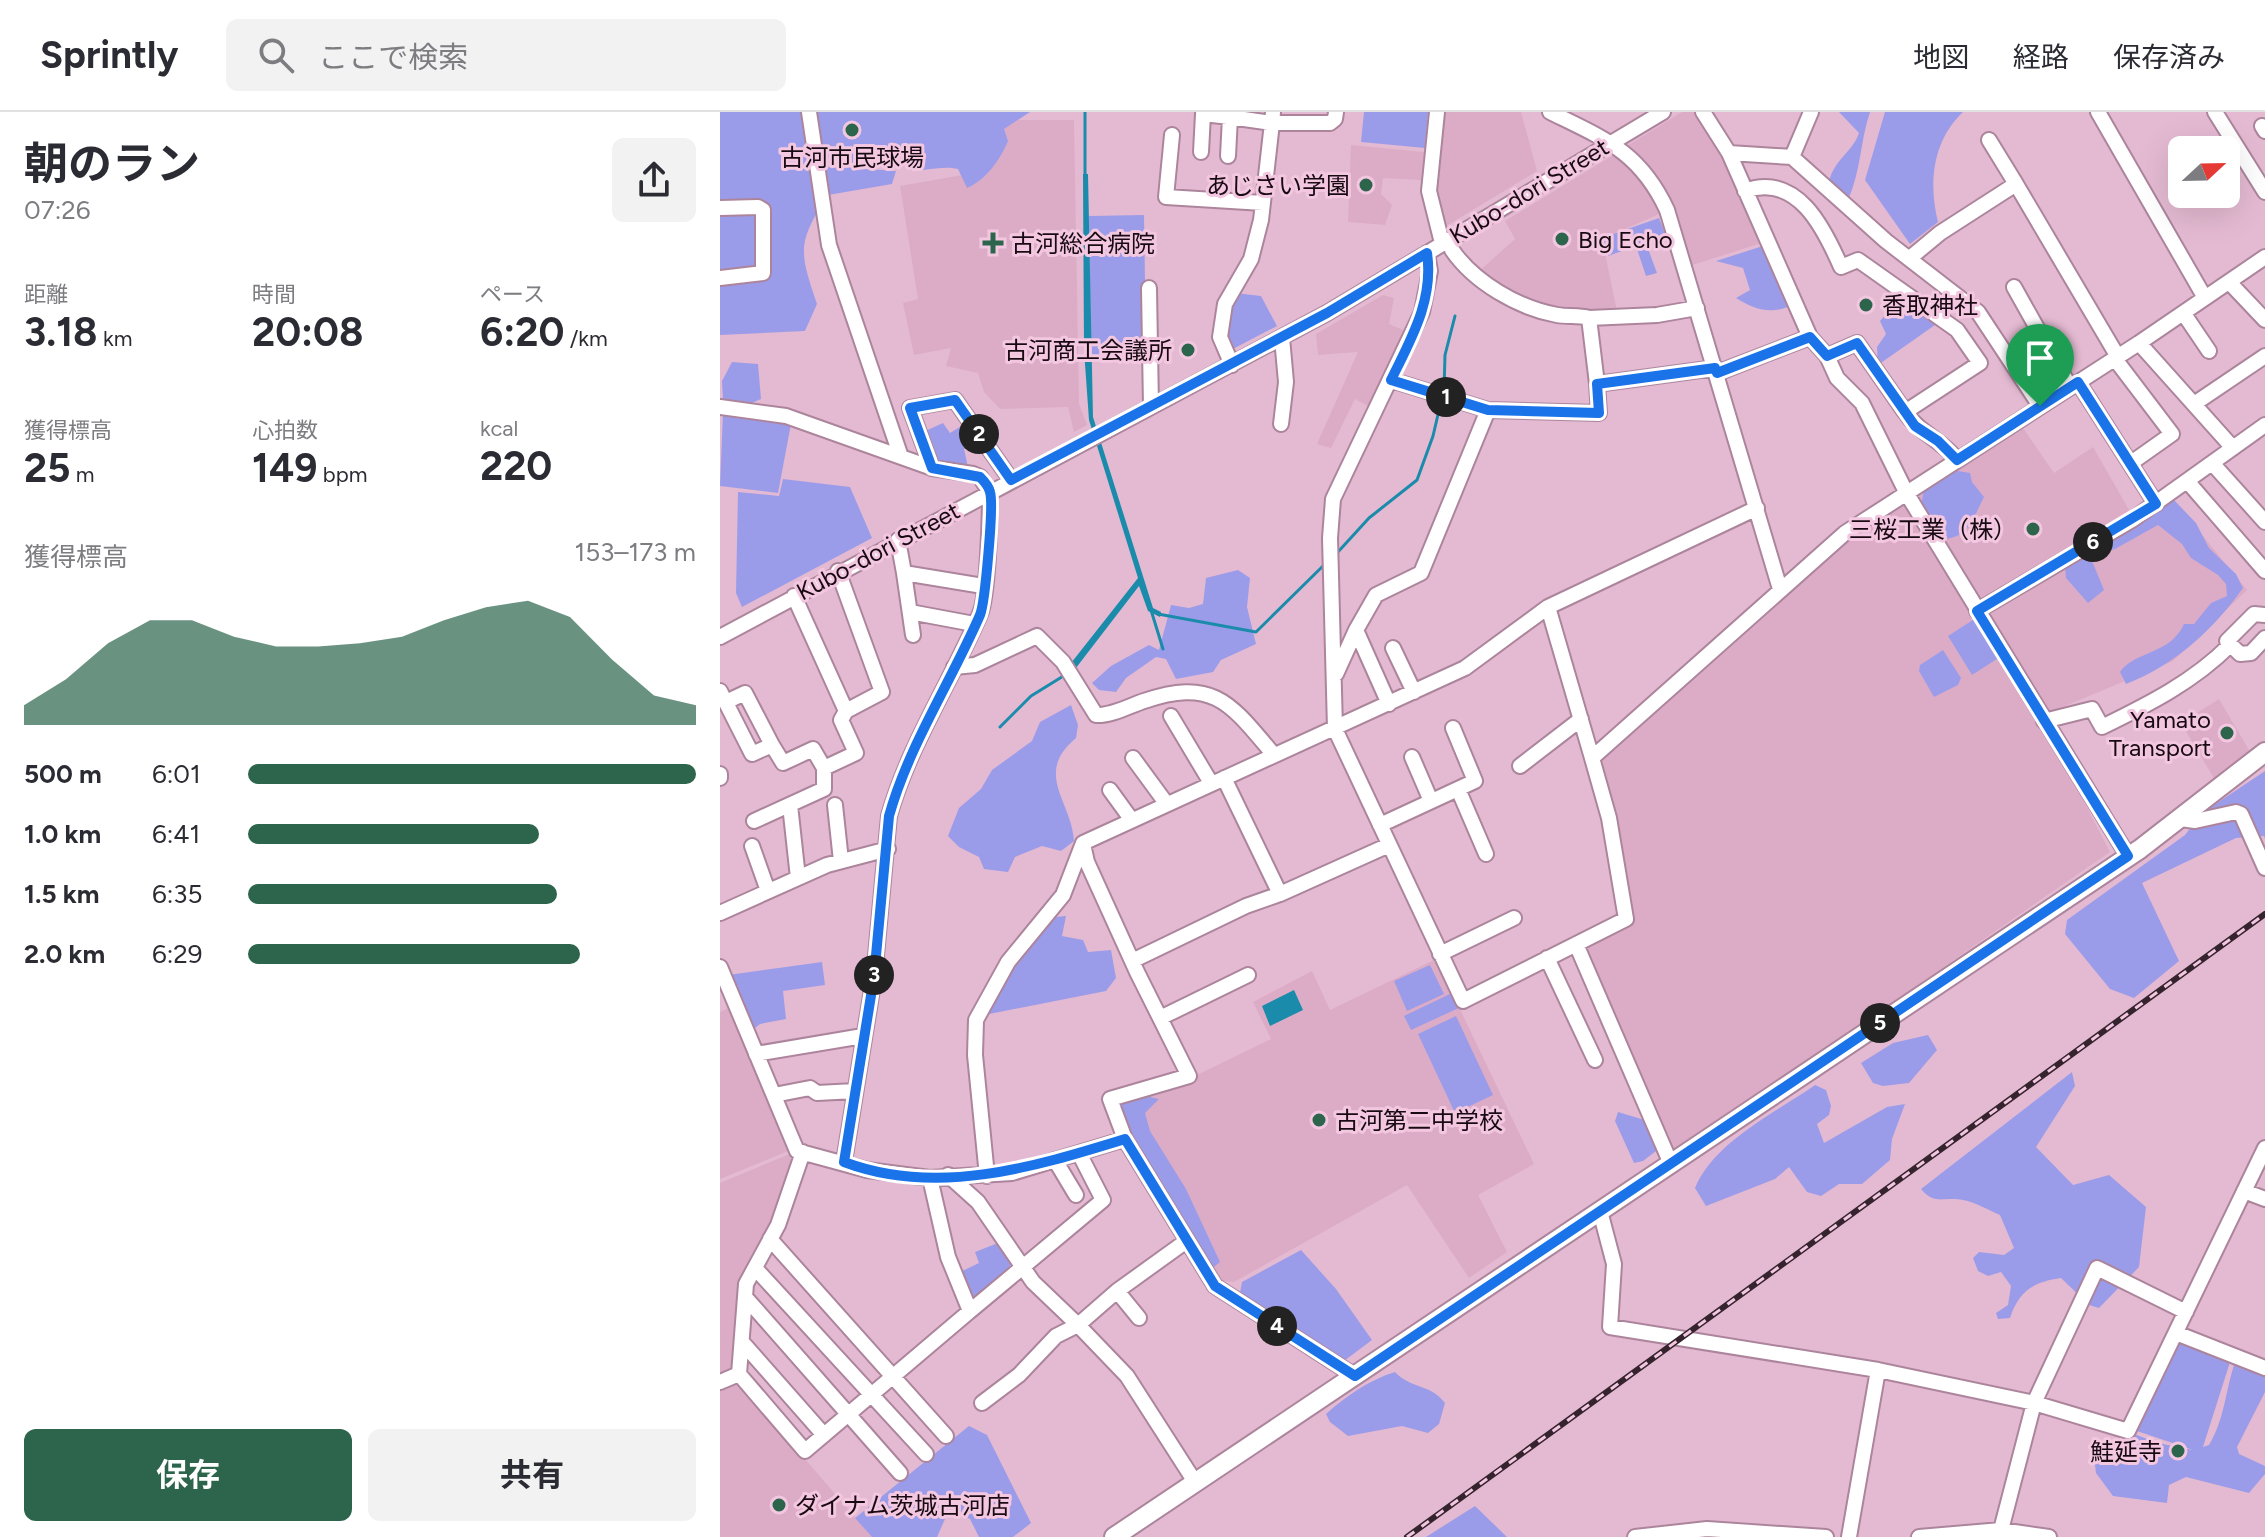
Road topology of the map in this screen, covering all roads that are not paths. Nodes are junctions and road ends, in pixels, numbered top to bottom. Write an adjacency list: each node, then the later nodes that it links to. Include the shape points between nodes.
1 (809, 112): 58 (street, via 829,245)
2 (1336, 112): 11 (street, via 1330,123)
3 (1437, 112): 24 (street, via 1429,191)
4 (1550, 112): 14 (street)
5 (1663, 112): 14 (street, Kubo-dori Street)
6 (1703, 112): 16 (street)
7 (2215, 112): 21 (street)
8 (1806, 113): 18 (street)
9 (2102, 113): 32 (street)
10 (1230, 117): 11 (street); 15 (street, via 1203,114); 17 (street)
11 (1272, 117): 22 (street)
12 (1172, 135): 22 (street, via 1166,197)
13 (1989, 140): 19 (street)
14 (1611, 142): 24 (street, Kubo-dori Street); 33 (street, via 1653,181)
15 (1201, 152)
16 (1729, 153): 18 (street); 20 (street)
17 (1228, 156)
18 (1792, 157): 27 (street)
19 (2016, 184): 27 (street); 43 (street)
20 (1745, 191): 37 (street); 54 (street, via 1769,186 1788,193 1822,225 1841,267 1858,260 1957,330 1980,363)
21 (2265, 192)
22 (1263, 203): 44 (street, via 1251,259 1225,304 1220,337)
23 (720, 208): 28 (street, via 763,210 763,273)
24 (1447, 246): 25 (street, Kubo-dori Street); 35 (street, via 1478,279 1520,302)
25 (1427, 253): 38 (street, Kubo-dori Street); 46 (street, via 1430,271 1422,312)
26 (2265, 257): 29 (street)
27 (1910, 258): 50 (street, via 1978,312)
28 (720, 278)
29 (2229, 282): 32 (street); 36 (street)
30 (2014, 287): 48 (street)
31 (1149, 288): 52 (street)
32 (2205, 298): 34 (street)
33 (1697, 308): 35 (street); 45 (street)
34 (2184, 314): 39 (street); 40 (street)
35 (1589, 318): 47 (street)
36 (2265, 320)
37 (1810, 337): 41 (street); 45 (street)
38 (1282, 338): 44 (street, Kubo-dori Street); 55 (street, via 1286,382)
39 (2139, 343): 43 (street); 49 (street)
40 (2209, 351)
41 (1827, 356): 54 (street, via 1857,343); 66 (street, via 1837,378 1862,403)
42 (2265, 356): 49 (street)
43 (2116, 358): 48 (street); 60 (street, via 2172,434)
44 (1232, 365): 52 (street, Kubo-dori Street)
45 (1716, 371): 47 (street); 68 (street)
46 (1391, 380): 53 (street); 89 (street, via 1333,499)
47 (1597, 384): 53 (street, via 1599,413)
48 (2074, 385): 50 (street); 60 (street)
49 (2194, 404): 57 (street)
50 (2040, 406): 59 (street)
51 (720, 407): 58 (street, via 786,416)
52 (1151, 407): 63 (street, Kubo-dori Street)
53 (1488, 410): 82 (street, via 1421,573 1376,595)
54 (1905, 412): 59 (street)
55 (1281, 424)
56 (2265, 425): 57 (street)
57 (2233, 448): 61 (street)
58 (901, 457): 62 (street)
59 (1957, 460): 66 (street)
60 (2131, 463): 67 (street)
61 (2212, 463): 64 (street); 69 (street)
62 (932, 468): 63 (street, via 910,408 955,400); 65 (street, via 973,474)
63 (1011, 480): 65 (street, Kubo-dori Street)
64 (2188, 482): 67 (street); 72 (street)
65 (990, 492): 70 (street, Kubo-dori Street); 74 (street)
66 (1907, 494): 75 (street, via 1845,533); 78 (street)
67 (2156, 504): 78 (street)
68 (1757, 508): 75 (street); 77 (street)
69 (2265, 522)
70 (898, 540): 71 (street, Kubo-dori Street); 73 (street)
71 (838, 571): 76 (street, Kubo-dori Street); 93 (street, via 882,692)
72 (2265, 571)
73 (904, 573): 74 (street); 79 (street)
74 (983, 586): 81 (street, via 981,612)
75 (1780, 589): 104 (street)
76 (794, 596): 84 (street, Kubo-dori Street); 93 (street)
77 (1548, 607): 90 (street, via 1465,668); 95 (street)
78 (1977, 611): 96 (street)
79 (910, 612): 81 (street); 83 (street)
80 (2265, 615): 86 (street, via 2254,614 2227,641)
81 (974, 624): 88 (street)
82 (1356, 630): 89 (street); 92 (street)
83 (913, 635)
84 (720, 637)
85 (2265, 638): 86 (street, via 2251,653 2240,654)
86 (2230, 645): 96 (street, via 2210,666 2163,697 2102,727 2092,709)
87 (1393, 648): 90 (street)
88 (954, 667): 101 (street, via 975,665 1037,636 1063,662 1096,715 1196,690 1215,695); 121 (street, via 896,792)
89 (1334, 678): 98 (street)
90 (1414, 692): 92 (street)
91 (723, 696): 99 (street, via 745,693); 99 (street, via 752,754)
92 (1389, 704): 98 (street)
93 (846, 711): 106 (street, via 841,720 856,753)
94 (1171, 716): 107 (street)
95 (1581, 719): 104 (street); 105 (street)
96 (2044, 721): 123 (street)
97 (1453, 728): 108 (street, via 1475,781)
98 (1335, 729): 101 (street); 117 (street)
99 (772, 745): 106 (street, via 783,763 813,749)
100 (2265, 752): 115 (main road)
101 (1274, 755): 107 (street)
102 (1412, 757): 110 (street)
103 (1133, 758): 111 (street)
104 (1592, 758): 131 (street, via 1609,818 1626,919)
105 (1520, 766)
106 (824, 768): 112 (street, via 824,789)
107 (1218, 780): 111 (street); 128 (street)
108 (1458, 789): 110 (street); 122 (street)
109 (1110, 790): 114 (street)
110 (1431, 801): 117 (street)
111 (1166, 803): 114 (street)
112 (790, 805): 116 (street); 126 (street)
113 (835, 805): 124 (street)
114 (1131, 819): 118 (street)
115 (2181, 819): 123 (main road); 125 (street, via 2241,814)
116 (754, 821)
117 (1380, 825): 119 (street)
118 (1083, 843): 134 (street); 152 (street, via 1063,895 1008,962 976,1020)
119 (1389, 845): 128 (street); 132 (street)
120 (752, 846): 127 (street)
121 (888, 849): 124 (street); 139 (street)
122 (1486, 854)
123 (2128, 856): 150 (main road)
124 (841, 861): 126 (street)
125 (2265, 868)
126 (798, 878): 127 (street)
127 (768, 891): 129 (street)
128 (1280, 894): 134 (street)
129 (720, 913)
130 (1514, 918): 132 (street)
131 (1576, 944): 133 (street); 150 (street)
132 (1440, 954): 133 (street, via 1463,1001)
133 (1547, 958): 141 (street)
134 (1132, 961): 138 (street)
135 (720, 967): 137 (street)
136 (1248, 975): 138 (street)
137 (726, 1004): 140 (street)
138 (1160, 1018): 144 (street, via 1189,1076 1110,1099)
139 (863, 1036): 140 (street); 142 (street)
140 (756, 1054): 143 (street)
141 (1595, 1060)
142 (855, 1091): 143 (street, via 817,1093 810,1088); 149 (street)
143 (774, 1095): 146 (street, via 797,1151)
144 (1125, 1139): 147 (street); 159 (street)
145 (2265, 1148): 154 (street)
146 (803, 1152): 149 (street); 158 (street)
147 (1079, 1153): 148 (street); 160 (street, via 1103,1200)
148 (1055, 1160): 152 (street); 155 (street)
149 (844, 1162): 153 (street)
150 (1671, 1164): 157 (main road)
151 (948, 1175): 152 (street); 153 (street); 160 (street, via 978,1202)
152 (987, 1176)
153 (930, 1178): 164 (street, via 948,1257)
154 (2244, 1191): 156 (street); 165 (street)
155 (1076, 1195)
156 (2265, 1199)
157 (1600, 1211): 171 (street, via 1614,1264 1610,1327); 174 (main road)
158 (770, 1239): 161 (street); 173 (street)
159 (1185, 1242): 162 (street); 174 (street, via 1215,1286)
160 (1022, 1266): 164 (street); 167 (street)
161 (755, 1268): 163 (street, via 746,1284); 176 (street)
162 (1117, 1291): 166 (street); 167 (street)
163 (746, 1298): 169 (street); 179 (street)
164 (970, 1311): 173 (street)
165 (2186, 1312): 168 (street); 178 (street, via 2097,1268)
166 (1139, 1318)
167 (1078, 1325): 177 (street, via 1056,1336 1019,1375); 184 (street, via 1127,1376)
168 (2176, 1333): 170 (street); 178 (street, via 2128,1431)
169 (743, 1342): 172 (street); 180 (street)
170 (2265, 1368)
171 (1878, 1370): 178 (street); 190 (street)
172 (739, 1374): 175 (street); 180 (street, via 805,1451)
173 (893, 1376): 176 (street); 181 (street)
174 (1355, 1376): 184 (main road)
175 (720, 1382)
176 (872, 1395): 179 (street); 182 (street)
177 (982, 1403)
178 (2034, 1403): 185 (street)
179 (848, 1414): 180 (street); 183 (street)
180 (824, 1435)
181 (946, 1436)
182 (926, 1454)
183 (900, 1473)
184 (1195, 1482): 187 (main road)
185 (2001, 1530): 186 (street); 192 (street)
186 (1950, 1535): 191 (street)
187 (1115, 1537)
188 (1635, 1537): 189 (street, via 1707,1529)
189 (1826, 1537)
190 (1849, 1537)
191 (1919, 1537)
192 (2049, 1537)

